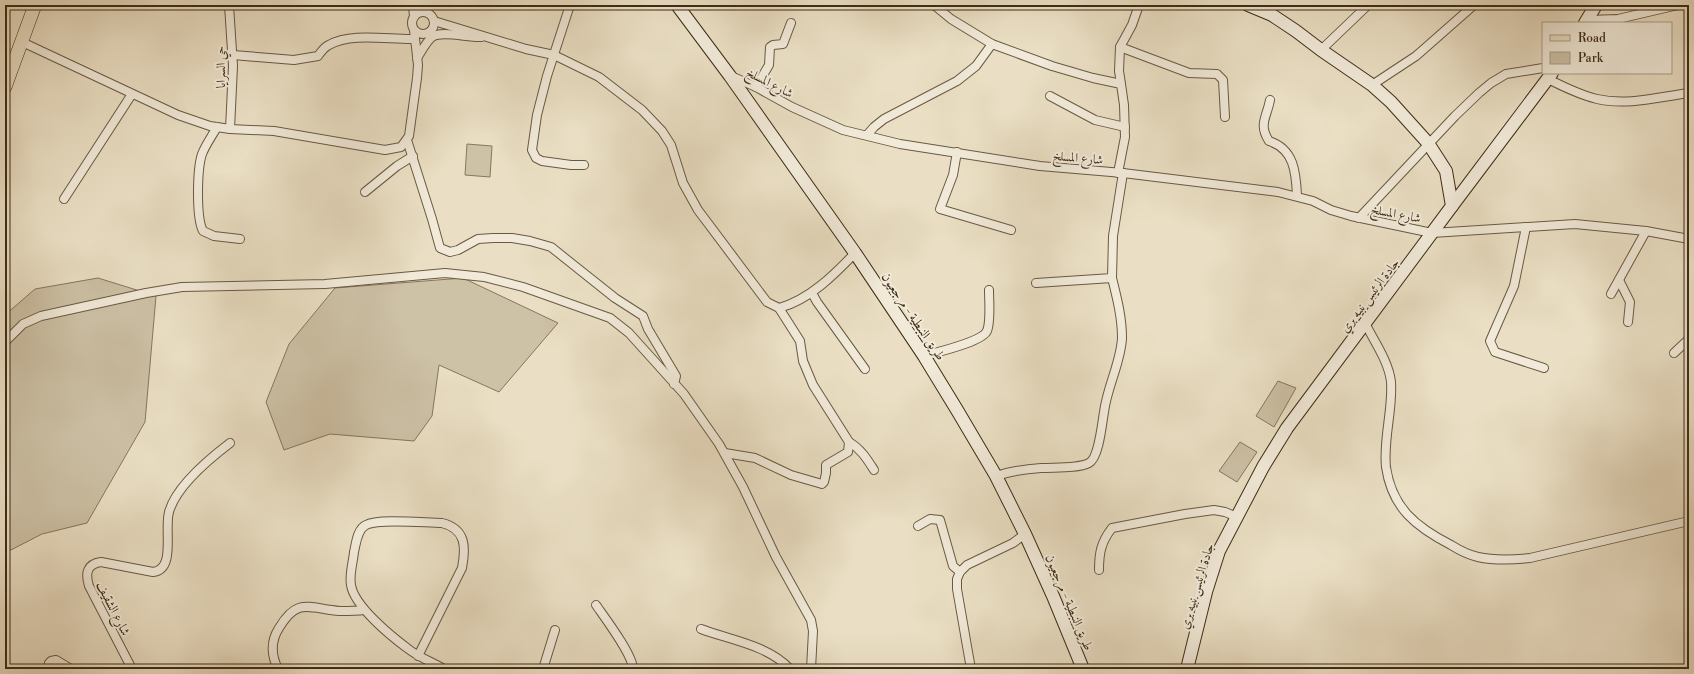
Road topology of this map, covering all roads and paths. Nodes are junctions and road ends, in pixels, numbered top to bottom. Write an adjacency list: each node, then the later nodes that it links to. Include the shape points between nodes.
1 (35, 5): 21 (main road)
2 (229, 5): 25 (street, حي السرايا)
3 (413, 5): 13 (street)
4 (570, 5): 26 (street)
5 (678, 5): 29 (main road, طريق النبطية - مرجعيون)
6 (934, 5): 22 (street, via 951,19)
7 (1248, 5): 24 (main road, via 1272,15)
8 (1368, 5): 24 (street)
9 (1474, 5): 32 (street, via 1416,56)
10 (1596, 5): 16 (main road)
11 (1678, 5): 16 (street, via 1618,19)
12 (1137, 6): 23 (street, via 1132,25)
13 (417, 11): 14 (street, via 427,13); 17 (street, via 412,23)
14 (434, 21): 18 (street); 19 (street)
15 (792, 22): 34 (street, via 783,44 770,47 769,65)
16 (1586, 22)
17 (414, 30): 18 (street, via 419,34); 20 (street)
18 (430, 35): 19 (street); 27 (street)
19 (487, 37): 26 (street)
20 (415, 39): 25 (street, via 343,39 327,45 318,56 294,60); 27 (street)
21 (22, 42): 33 (main road); 36 (street)
22 (992, 44): 31 (street, via 1052,66); 43 (street, via 976,66 957,81 884,119)
23 (1120, 47): 31 (street); 39 (street, via 1189,73 1217,74 1223,80)
24 (1321, 50): 32 (main road)
25 (233, 55): 42 (street, حي السرايا)
26 (554, 55): 48 (street, via 537,115 532,150 536,158 542,161); 68 (street, via 599,77 642,110 662,131 671,145 683,183 698,210 767,302)
27 (417, 58): 44 (street, via 417,78)
28 (1542, 68): 45 (street, via 1506,74 1491,83)
29 (730, 76): 34 (street, شارع المسلخ); 61 (main road, طريق النبطية - مرجعيون)
30 (1550, 76): 35 (street, via 1586,96 1609,101 1625,102); 53 (main road, جادة الرئيس نبيه بري)
31 (1121, 84): 41 (street)
32 (1372, 85): 45 (main road)
33 (5, 87)
34 (756, 87): 43 (street, شارع المسلخ, via 843,130)
35 (1689, 93)
36 (132, 94): 40 (street, via 189,120); 52 (street)
37 (1050, 96): 41 (street, via 1095,120)
38 (1270, 100): 51 (street, via 1264,118 1263,133 1268,141 1279,144 1288,155 1296,181)
39 (1225, 116)
40 (217, 127): 42 (street); 59 (street, via 200,160 197,199 200,223 203,231 210,235)
41 (1125, 127): 49 (street)
42 (230, 129): 44 (street, via 274,131 377,149 398,148)
43 (867, 135): 46 (street, شارع المسلخ, via 900,144)
44 (407, 140): 47 (street)
45 (1428, 143): 53 (main road, via 1446,171); 54 (street)
46 (957, 152): 49 (street, شارع المسلخ, via 1040,166); 56 (street, via 953,175 940,209)
47 (413, 156): 50 (street); 77 (street, via 440,248 450,252 478,239 493,238 524,240 551,247 615,298 643,316 676,376)
48 (584, 165)
49 (1120, 173): 51 (street, شارع المسلخ); 62 (street, via 1113,236)
50 (365, 192)
51 (1297, 196): 54 (street, شارع المسلخ)
52 (64, 200)
53 (1452, 206): 58 (main road, جادة الرئيس نبيه بري)
54 (1359, 218): 58 (street, شارع المسلخ)
55 (1526, 226): 57 (street, شارع المسلخ, via 1575,224); 58 (street, شارع المسلخ); 76 (street, via 1514,286 1490,341 1495,352)
56 (1011, 230)
57 (1646, 231): 60 (street, شارع المسلخ); 63 (street)
58 (1432, 233): 70 (main road, جادة الرئيس نبيه بري)
59 (240, 239)
60 (1689, 239)
61 (855, 253): 66 (street); 74 (main road, طريق النبطية - مرجعيون)
62 (1112, 278): 64 (street); 82 (street, via 1119,307 1121,350 1107,392 1094,459 1079,465 1023,469)
63 (1619, 280): 67 (street); 69 (street, via 1630,302)
64 (1036, 283)
65 (989, 290): 74 (street, via 987,332 972,341)
66 (812, 292): 68 (street, via 789,306); 75 (street)
67 (1611, 294)
68 (779, 308): 78 (street, via 800,341 803,361 818,395)
69 (1628, 322)
70 (1365, 324): 83 (main road, جادة الرئيس نبيه بري, via 1287,428); 84 (street, via 1391,380 1386,465 1394,496 1402,510 1423,529 1442,541 1476,557 1510,561)
71 (1689, 339): 73 (street)
72 (5, 342): 77 (street, via 23,324 41,316 170,289 196,286 325,284 445,273 484,277 522,287 610,318 629,333)
73 (1674, 353)
74 (924, 356): 82 (main road, طريق النبطية - مرجعيون)
75 (865, 368)
76 (1544, 368)
77 (674, 384): 80 (street, via 695,409)
78 (849, 442): 80 (street, via 848,452 826,465 822,484 791,475 756,458); 81 (street, via 857,447)
79 (230, 443): 96 (street, شارع الشقيف, via 197,472 170,507 166,528 167,555 163,568 152,572 101,562 93,564 88,570 89,586)
80 (724, 453): 102 (street, via 776,558 811,620)
81 (874, 470)
82 (996, 476): 86 (main road, طريق النبطية - مرجعيون)
83 (1237, 517): 87 (street, via 1214,510 1112,528 1100,547); 105 (main road, جادة الرئيس نبيه بري, via 1213,569)
84 (1689, 520)
85 (918, 526): 88 (street, via 930,519 940,520 953,566)
86 (1025, 534): 88 (street, via 1013,543 967,565); 104 (main road, طريق النبطية - مرجعيون)
87 (1099, 570)
88 (960, 572): 103 (street, via 957,589)
89 (596, 605): 100 (street, via 624,648)
90 (364, 610): 93 (street); 93 (street, via 351,586 356,540 361,529 376,522 442,523 456,530 464,542 462,568); 97 (street, via 339,611 312,606 292,612 283,621 272,643 272,654)
91 (701, 629): 101 (street, via 757,648 780,660)
92 (555, 630): 99 (street)
93 (418, 656): 98 (street)
94 (48, 669): 95 (street, via 49,663 56,660)
95 (71, 669)
96 (132, 669)
97 (278, 669)
98 (444, 669)
99 (543, 669)
100 (633, 669)
101 (790, 669)
102 (811, 669)
103 (971, 669)
104 (1083, 669)
105 (1187, 669)

